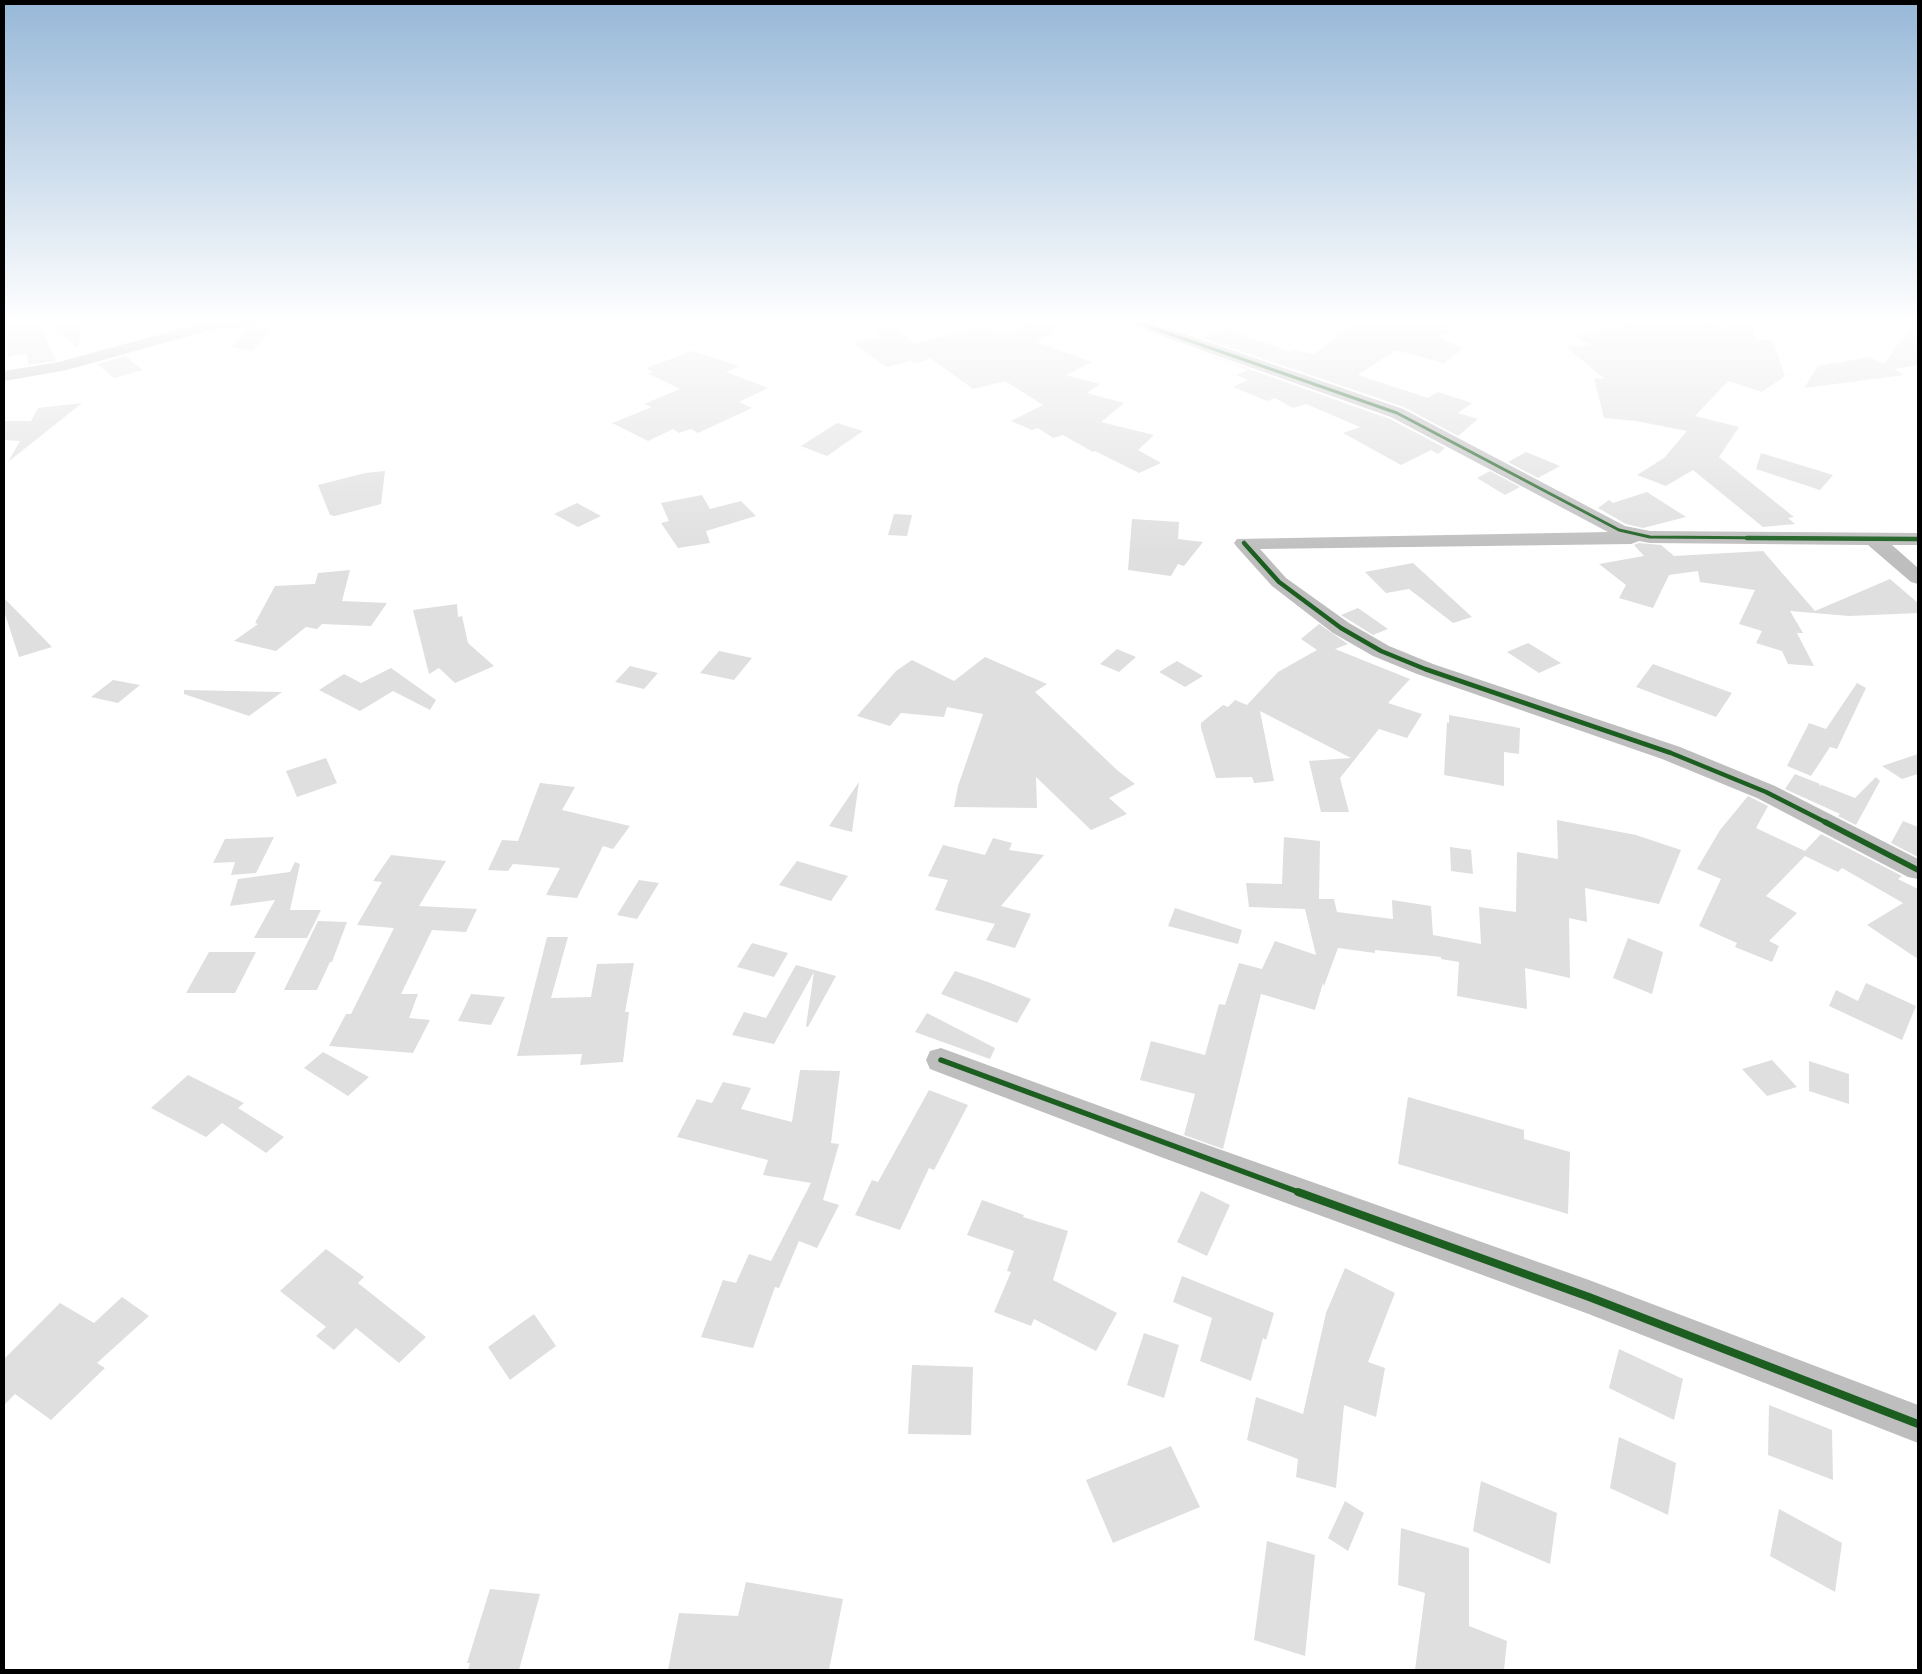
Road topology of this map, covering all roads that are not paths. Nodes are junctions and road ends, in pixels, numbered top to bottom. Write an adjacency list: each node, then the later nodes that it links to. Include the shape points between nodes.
1 (1354, 398): 2 (street, via 1397,413 1619,530)
2 (1650, 537): 3 (street); 6 (street, via 1244,543 1279,582 1341,628 1381,651 1671,753 1766,792)
3 (1873, 539): 4 (street); 5 (street)
4 (1918, 540)
5 (1918, 578)
6 (1918, 870)
7 (941, 1060): 8 (street, via 1589,1297)
8 (1918, 1424)

